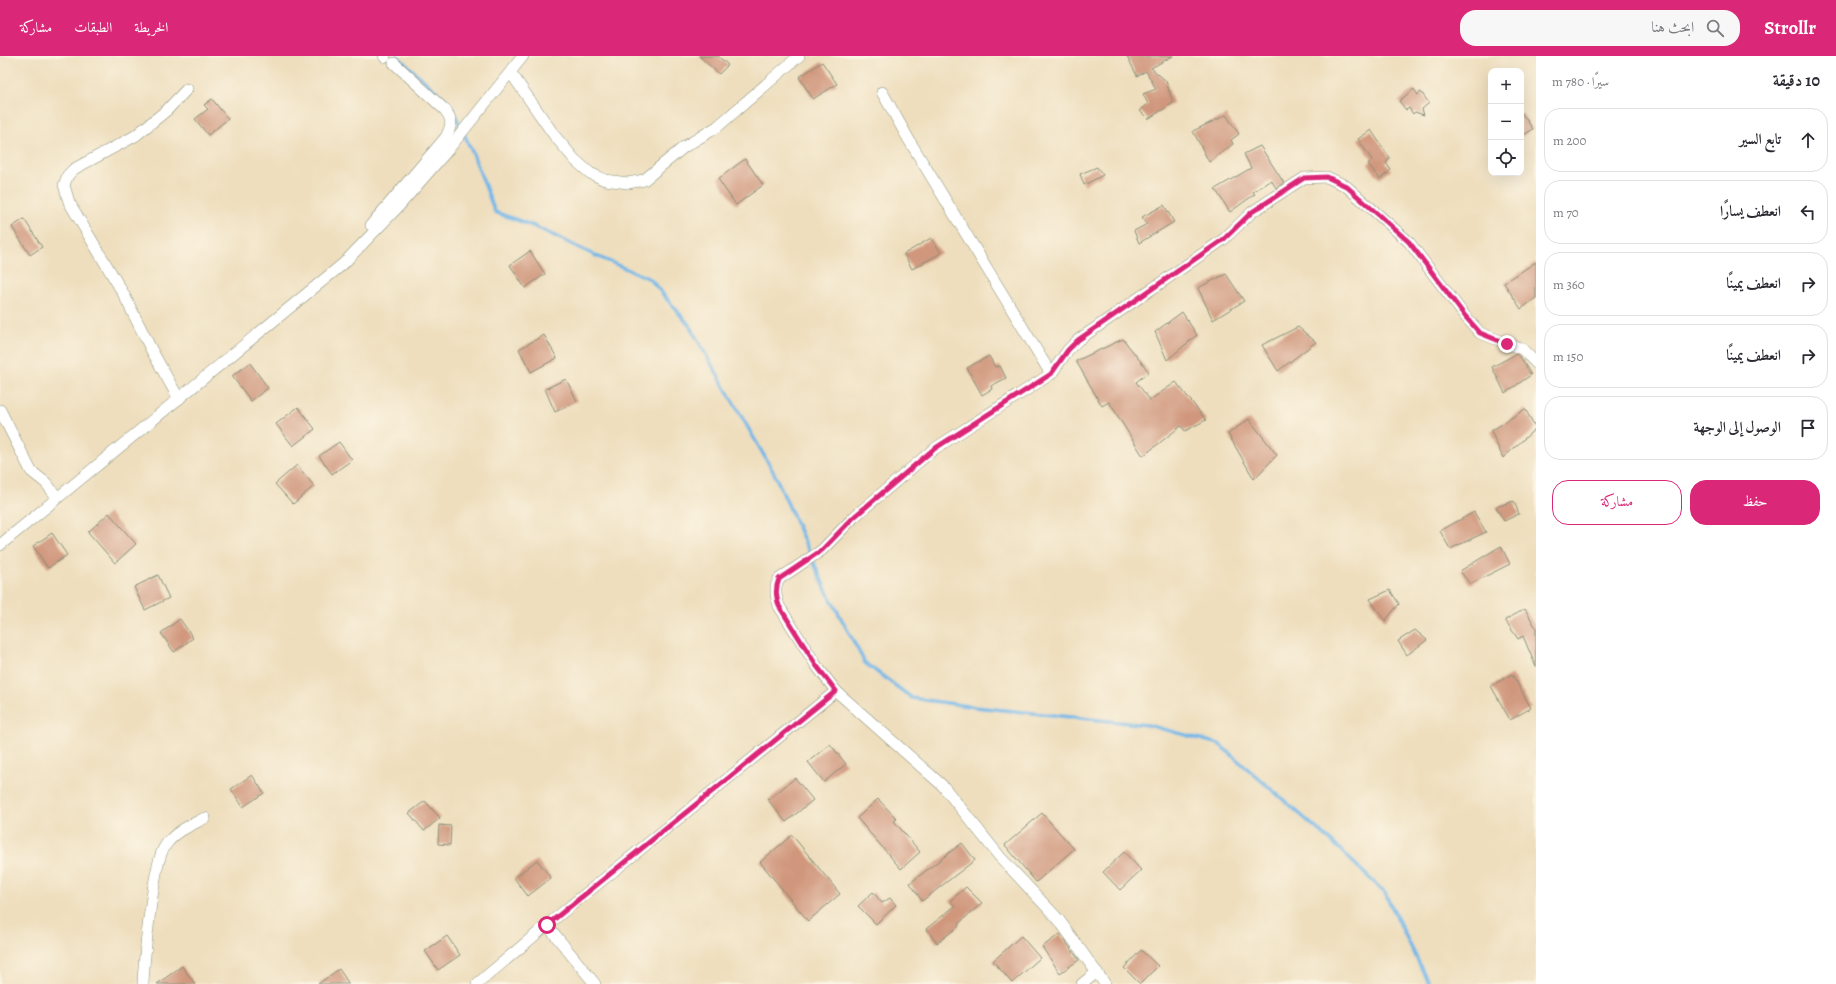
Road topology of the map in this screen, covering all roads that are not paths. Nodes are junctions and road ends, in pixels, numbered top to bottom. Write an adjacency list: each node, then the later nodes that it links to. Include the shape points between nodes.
1 (523, 56): 4 (street)
2 (799, 56): 4 (street, via 717,127 684,147 644,180 628,183 605,180 590,174 575,160 554,135)
3 (388, 59): 7 (street, via 445,110 451,117 452,125 441,143 356,243)
4 (511, 73): 7 (street, via 399,206)
5 (187, 89): 10 (street, via 168,110 135,136 74,169 64,185 69,202 123,293)
6 (882, 92): 9 (street)
7 (343, 264): 10 (street)
8 (1536, 363): 9 (street, via 1522,349 1480,333 1409,242 1346,186 1327,177 1304,178 1252,212 1224,239 1078,340)
9 (1051, 374): 14 (street, via 934,449 854,517 822,550 779,579 776,586 779,606 816,665)
10 (179, 398): 12 (street)
11 (0, 410): 12 (street, via 31,471 46,483)
12 (56, 497): 13 (street)
13 (0, 545)
14 (836, 691): 16 (street); 17 (street, via 943,786 1000,857 1059,920)
15 (205, 818): 18 (street, via 178,833 160,855)
16 (547, 925): 19 (street); 20 (street)
17 (1097, 972): 21 (street); 22 (street)
18 (143, 984)
19 (477, 984)
20 (595, 984)
21 (1082, 984)
22 (1105, 984)

